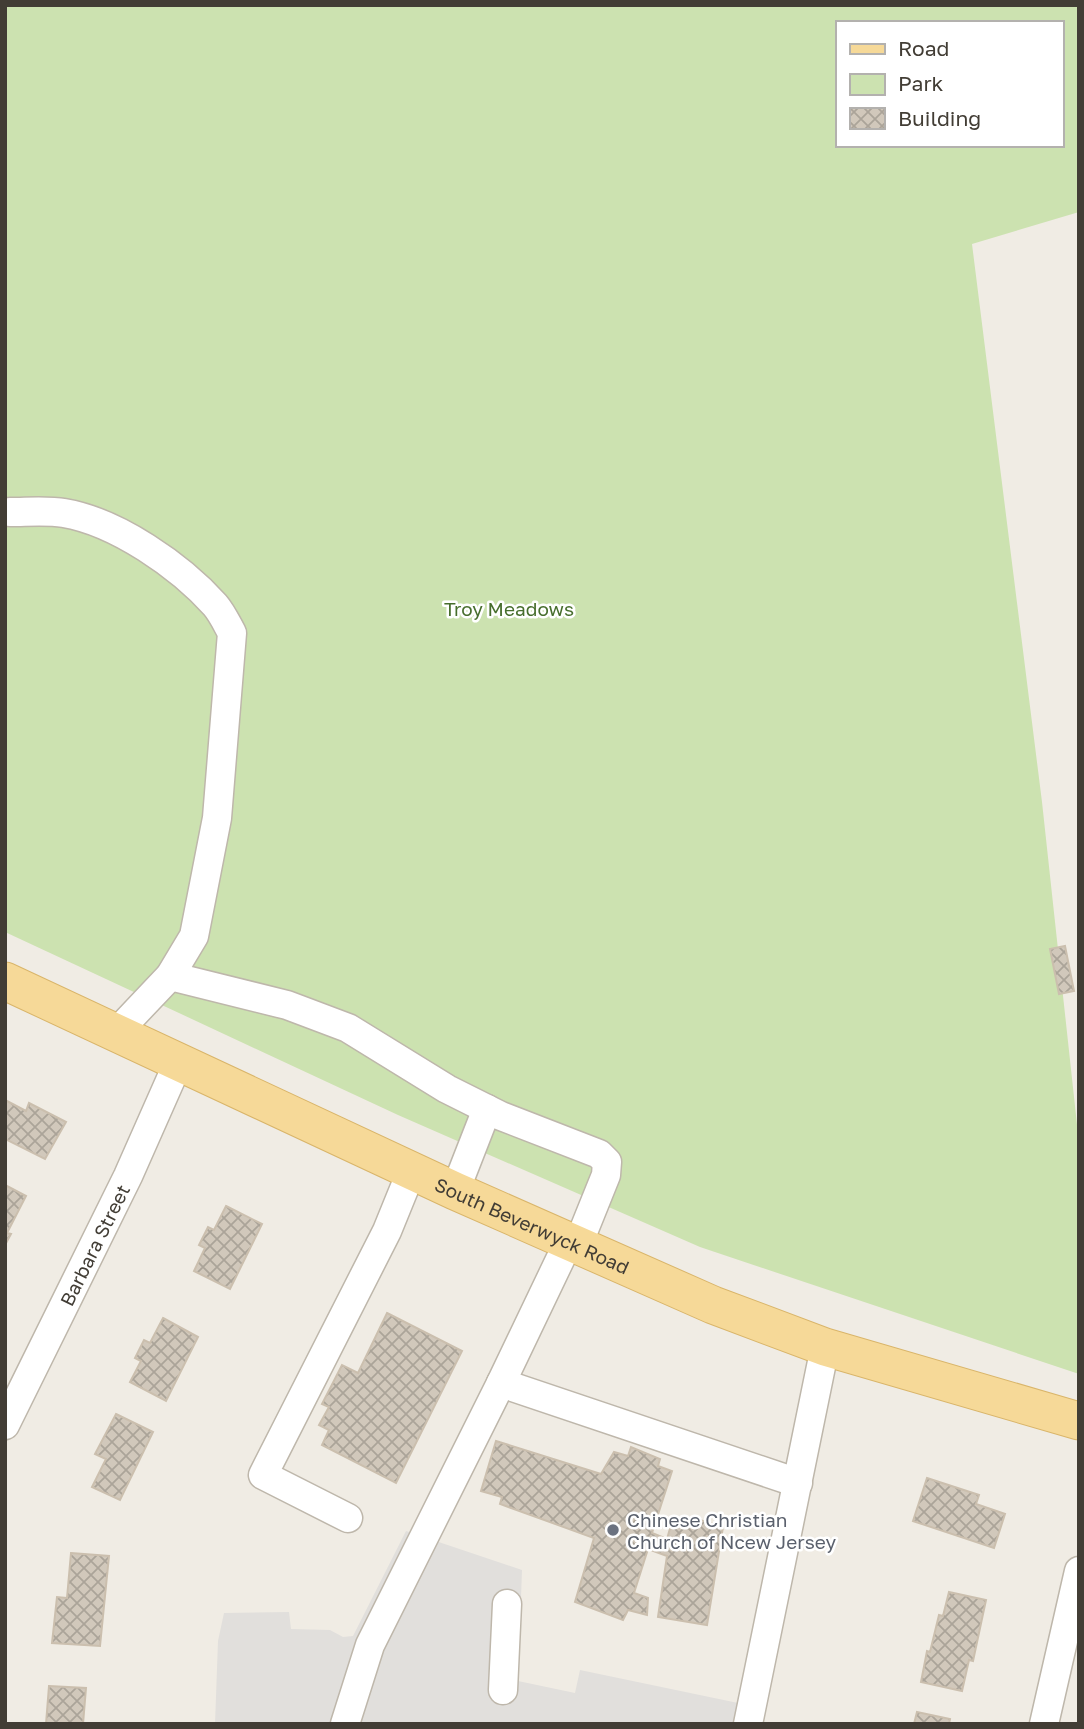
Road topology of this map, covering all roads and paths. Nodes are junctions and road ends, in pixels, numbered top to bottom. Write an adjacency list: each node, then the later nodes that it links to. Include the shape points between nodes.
1 (10, 512): 2 (street, via 64,513 133,541 181,572 217,607 232,633 217,818 194,936)
2 (170, 976): 4 (street); 6 (street, via 287,1005 348,1028)
3 (5, 981): 4 (main road, South Beverwyck Road)
4 (116, 1033): 5 (main road, South Beverwyck Road)
5 (178, 1063): 7 (main road, South Beverwyck Road); 13 (street, Barbara Street, via 128,1176)
6 (487, 1109): 8 (street); 9 (street, via 599,1154 607,1162 606,1175)
7 (411, 1171): 8 (main road, South Beverwyck Road); 15 (street, via 387,1231 263,1475)
8 (454, 1191): 9 (main road, South Beverwyck Road)
9 (573, 1245): 10 (main road, South Beverwyck Road); 11 (street)
10 (825, 1347): 12 (main road, South Beverwyck Road); 14 (street)
11 (501, 1382): 14 (street); 19 (street, via 370,1645)
12 (1079, 1421)
13 (5, 1424)
14 (798, 1483): 20 (street)
15 (348, 1518)
16 (1079, 1571): 21 (street)
17 (507, 1604): 18 (street)
18 (503, 1690)
19 (345, 1724)
20 (748, 1724)
21 (1044, 1724)

